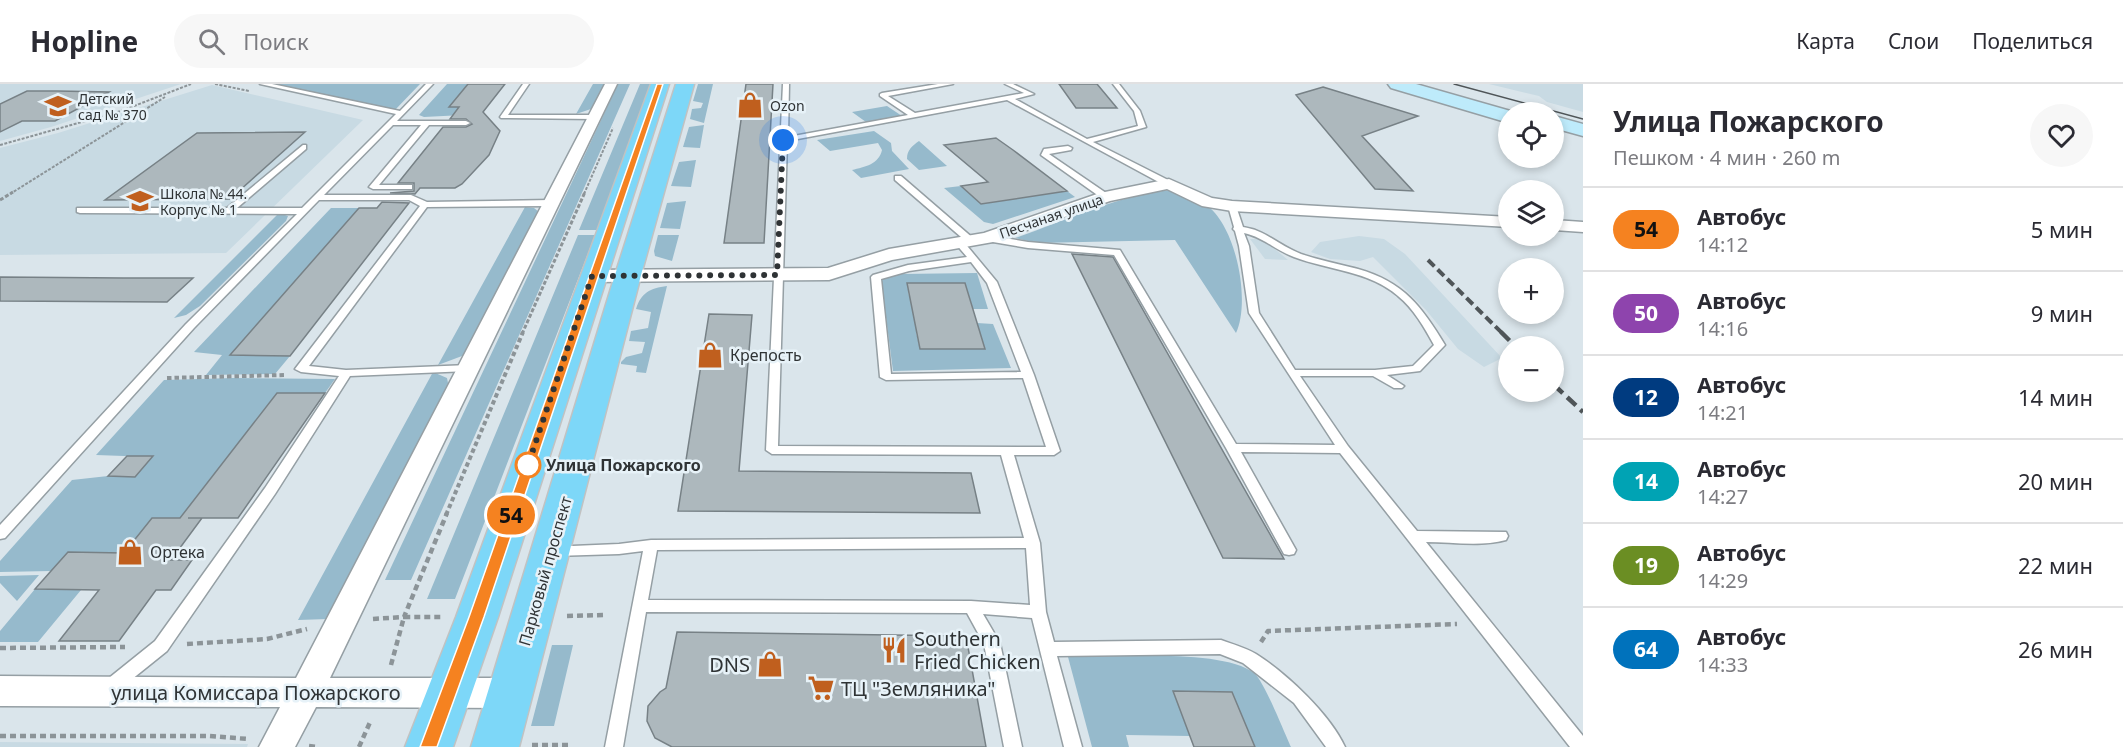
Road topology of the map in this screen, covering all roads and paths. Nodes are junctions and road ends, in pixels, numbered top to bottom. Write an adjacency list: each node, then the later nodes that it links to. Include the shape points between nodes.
1 (191, 84): 14 (path)
2 (263, 84): 17 (lane)
3 (430, 84): 17 (lane)
4 (526, 84): 20 (lane, via 502,117)
5 (611, 84): 20 (street)
6 (660, 84): 52 (main road)
7 (685, 84): 50 (main road, Парковый проспект)
8 (786, 84): 28 (lane)
9 (950, 84): 19 (lane, via 882,95)
10 (1008, 84): 15 (lane, via 1031,94)
11 (1116, 84): 29 (lane, via 1137,111 1142,126)
12 (1397, 84): 18 (main road)
13 (1424, 84): 16 (main road)
14 (170, 94): 30 (path); 38 (path)
15 (1008, 98): 19 (lane); 29 (lane)
16 (1498, 105)
17 (401, 113): 21 (lane)
18 (1498, 114)
19 (914, 116): 28 (lane)
20 (604, 122): 39 (street); 74 (path, via 404,617)
21 (392, 123): 22 (lane); 37 (lane)
22 (427, 123): 23 (lane); 35 (lane, via 373,187)
23 (466, 123)
24 (1564, 125): 25 (main road)
25 (1583, 130)
26 (1564, 134): 27 (main road)
27 (1583, 139)
28 (783, 140): 51 (lane)
29 (1086, 141): 34 (lane)
30 (0, 145)
31 (303, 147): 43 (lane)
32 (1068, 148): 36 (lane, via 1045,154)
33 (898, 178): 49 (lane)
34 (1169, 184): 36 (street, Песчаная улица); 41 (street, via 1208,202)
35 (409, 187)
36 (1106, 197): 49 (street, Песчаная улица)
37 (318, 198): 40 (lane, via 411,197); 44 (lane)
38 (0, 200)
39 (551, 203): 40 (lane); 53 (street)
40 (425, 205): 54 (lane)
41 (1232, 206): 45 (street); 48 (lane)
42 (80, 210): 43 (lane)
43 (229, 211): 44 (lane)
44 (305, 212): 59 (lane)
45 (1498, 221)
46 (1564, 226): 47 (street)
47 (1583, 227)
48 (1237, 229): 56 (lane, via 1248,229 1293,254 1362,273 1394,287 1424,318 1440,345 1416,369); 57 (lane, via 1244,246 1254,313)
49 (973, 245): 51 (street, Песчаная улица, via 889,255 829,274); 58 (lane); 58 (lane, via 876,277 886,377); 61 (lane, via 1117,252)
50 (628, 275): 51 (street, Песчаная улица); 52 (street, Песчаная улица); 70 (main road, Парковый проспект)
51 (777, 275): 63 (lane, via 772,450)
52 (592, 276): 83 (main road)
53 (469, 368): 55 (lane); 74 (street)
54 (301, 369): 55 (lane); 59 (path, via 296,375)
55 (346, 373): 76 (lane, via 270,491)
56 (1375, 373): 57 (lane); 60 (lane)
57 (1292, 374): 62 (lane)
58 (1029, 375): 63 (lane, via 1054,452)
59 (141, 379): 64 (lane)
60 (1398, 386)
61 (1232, 448): 62 (lane); 69 (lane)
62 (1344, 449): 65 (lane)
63 (1006, 451): 67 (lane)
64 (0, 534)
65 (1413, 536): 66 (lane); 75 (lane)
66 (1501, 536)
67 (1033, 543): 68 (lane); 73 (lane)
68 (651, 545): 70 (lane); 71 (lane)
69 (1289, 550)
70 (551, 552): 84 (main road, Парковый проспект)
71 (640, 606): 72 (lane); 90 (lane)
72 (971, 607): 73 (lane); 91 (lane, via 992,643)
73 (1038, 612): 78 (lane)
74 (341, 620): 76 (path, via 267,639); 82 (street)
75 (1482, 622): 79 (path, via 1268,631); 94 (lane)
76 (161, 646): 77 (path); 81 (lane)
77 (0, 648)
78 (1049, 649): 79 (lane, via 1221,647); 92 (lane)
79 (1249, 658): 93 (lane, via 1300,698)
80 (0, 691): 81 (street, улица Комиссара Пожарского)
81 (105, 692): 82 (street, улица Комиссара Пожарского)
82 (306, 692): 83 (street, улица Комиссара Пожарского); 86 (street)
83 (450, 693): 84 (street, улица Комиссара Пожарского); 88 (main road)
84 (511, 693): 89 (main road, Парковый проспект)
85 (0, 736): 86 (path, via 209,736)
86 (278, 744): 87 (path)
87 (318, 747)
88 (429, 747)
89 (495, 747)
90 (614, 747)
91 (1013, 747)
92 (1073, 747)
93 (1336, 747)
94 (1581, 747)

